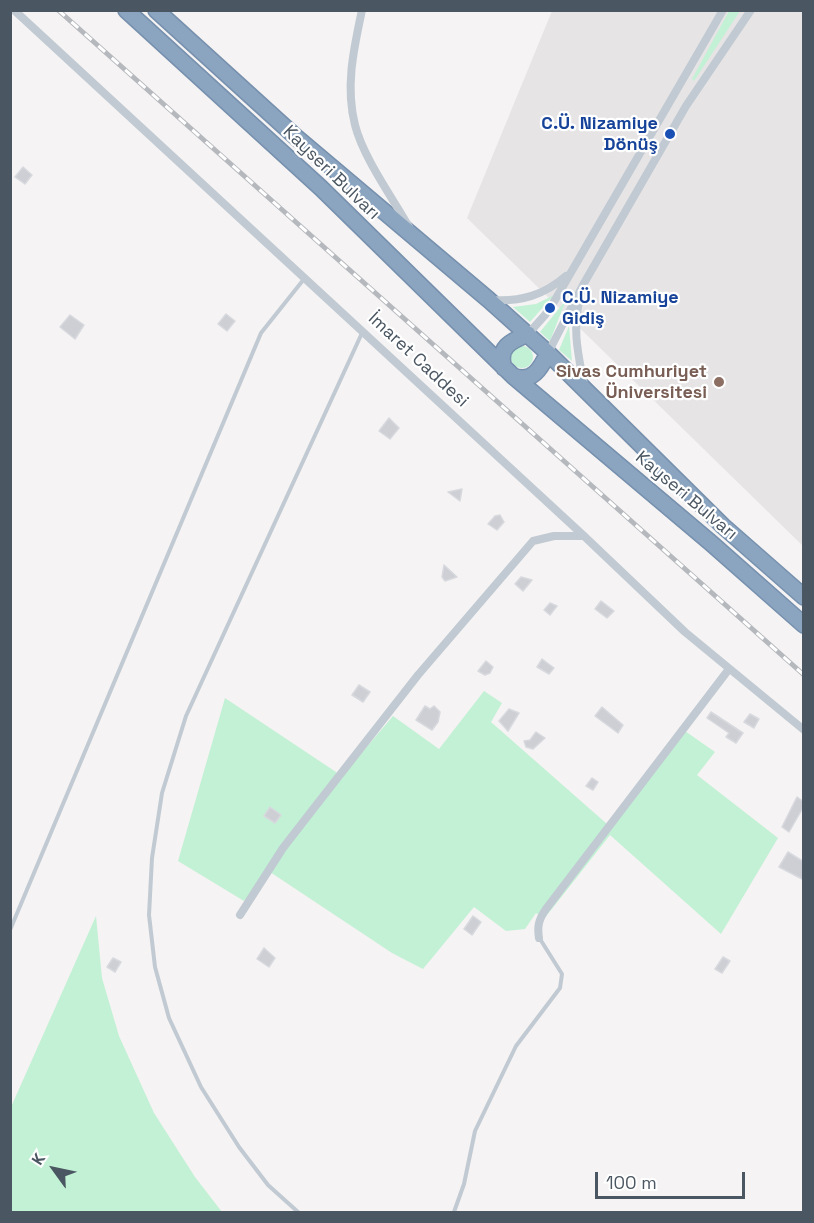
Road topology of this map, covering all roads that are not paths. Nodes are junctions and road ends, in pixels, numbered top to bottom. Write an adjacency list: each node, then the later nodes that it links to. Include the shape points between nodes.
1 (14, 10): 9 (street, İmaret Caddesi)
2 (126, 10): 15 (highway, Kayseri Bulvarı, via 321,188)
3 (156, 10): 7 (highway, Kayseri Bulvarı)
4 (362, 10): 7 (street, via 351,75 355,126)
5 (723, 10): 8 (street)
6 (751, 10): 10 (street, via 686,106)
7 (415, 238): 11 (highway, Kayseri Bulvarı)
8 (571, 272): 11 (street, via 538,295); 13 (street, via 550,309)
9 (305, 278): 12 (street, İmaret Caddesi); 23 (lane, via 261,333)
10 (583, 285): 14 (street); 16 (street, via 575,329)
11 (489, 300): 13 (highway, Kayseri Bulvarı)
12 (363, 331): 17 (street, İmaret Caddesi); 25 (lane, via 186,716 162,793 152,858 149,915 154,967 169,1018 201,1087 239,1147 268,1185)
13 (528, 334): 14 (highway); 15 (highway, via 507,345 502,358)
14 (548, 353): 15 (highway, via 532,376 524,379); 16 (highway, Kayseri Bulvarı)
15 (509, 372): 19 (highway, Kayseri Bulvarı)
16 (585, 388): 18 (highway, Kayseri Bulvarı, via 723,526)
17 (585, 536): 20 (street, İmaret Caddesi); 22 (street, via 533,541 418,675 283,848)
18 (804, 597)
19 (804, 625)
20 (729, 669): 21 (street, İmaret Caddesi); 24 (street, via 539,919)
21 (804, 730)
22 (240, 915)
23 (10, 930)
24 (540, 939): 26 (lane, via 562,974 560,988 516,1046 475,1131)
25 (298, 1212)
26 (454, 1212)

